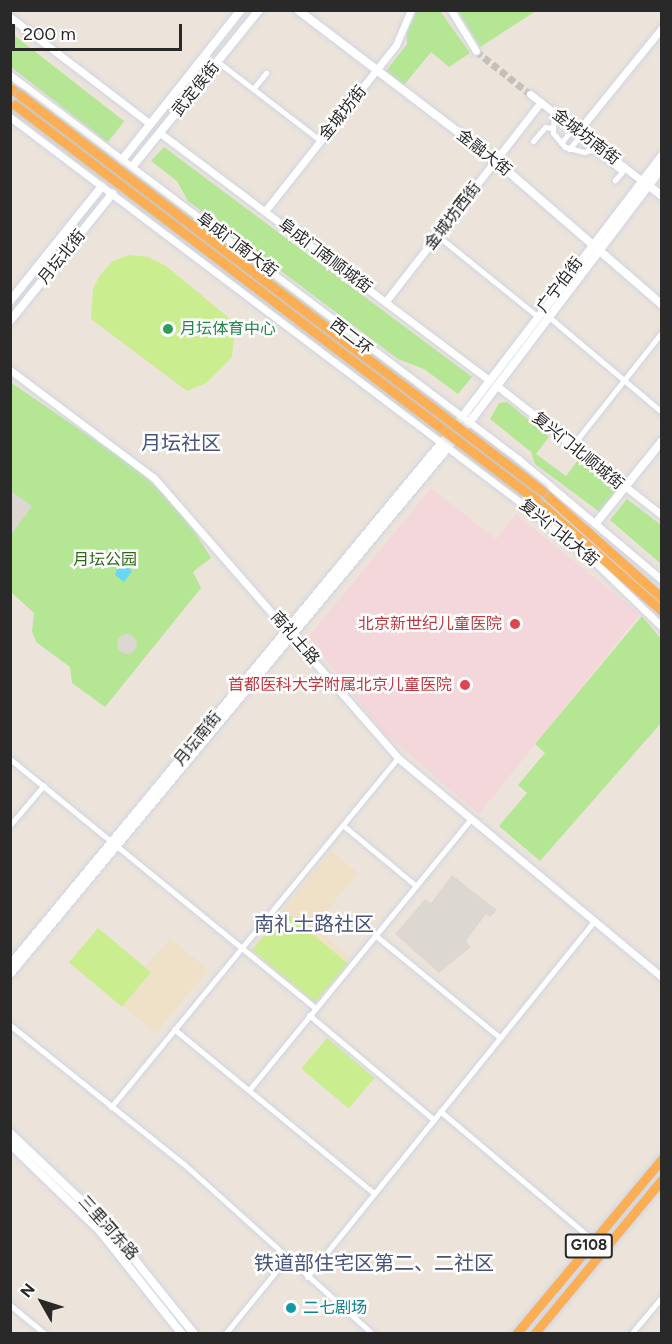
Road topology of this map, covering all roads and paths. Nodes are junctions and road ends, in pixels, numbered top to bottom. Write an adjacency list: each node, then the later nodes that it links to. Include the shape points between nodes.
1 (242, 10): 20 (main road, 武定侯街)
2 (259, 10): 9 (main road, 武定侯街)
3 (298, 10): 10 (main road, 金融大街)
4 (411, 10): 10 (street, 金城坊街, via 396,45)
5 (451, 10): 8 (street)
6 (10, 17): 20 (street)
7 (662, 28): 22 (street)
8 (476, 51)
9 (218, 62): 14 (street); 23 (main road, 武定侯街)
10 (376, 71): 24 (street, 金城坊街); 31 (main road, 金融大街)
11 (266, 73): 14 (street)
12 (10, 75): 26 (street, 阜成门南大街)
13 (10, 88): 68 (highway, 西二环, bridge)
14 (254, 89): 24 (street)
15 (530, 93): 16 (street, 金城坊南街)
16 (541, 102): 18 (street, 金城坊南街); 31 (street, 金城坊西街)
17 (13, 103): 68 (highway, 西二环, bridge)
18 (554, 111): 21 (street); 22 (street, 金城坊南街)
19 (10, 117): 35 (street, 阜成门南大街)
20 (149, 123): 32 (main road, 武定侯街)
21 (552, 128): 25 (street, via 545,127); 27 (street)
22 (578, 130): 27 (street); 28 (street, 金城坊南街); 29 (street)
23 (160, 133): 33 (main road, 武定侯街); 41 (street, 阜成门南顺城街)
24 (321, 141): 41 (street, 金城坊街)
25 (533, 141)
26 (99, 143): 32 (street, 阜成门南大街); 35 (street)
27 (561, 143): 29 (street)
28 (597, 148): 29 (street); 36 (street, via 622,172); 37 (street, 金城坊南街)
29 (569, 149)
30 (662, 156): 37 (main road, 广宁伯街)
31 (497, 159): 42 (street, 金城坊西街); 43 (main road, 金融大街)
32 (122, 160): 33 (street, 阜成门南大街); 38 (street)
33 (132, 167): 39 (street); 57 (street, 阜成门南大街)
34 (662, 168): 37 (main road, 广宁伯街)
35 (80, 169): 38 (street, 阜成门南大街)
36 (615, 180)
37 (645, 183): 40 (main road); 43 (main road, 广宁伯街); 44 (main road, 广宁伯街)
38 (102, 186): 39 (street, 阜成门南大街); 46 (main road, 月坛北街)
39 (113, 194): 51 (main road, 月坛北街); 59 (street, 阜成门南大街)
40 (662, 196)
41 (265, 211): 47 (street, 阜成门南顺城街)
42 (438, 236): 47 (street, 金城坊西街); 49 (street)
43 (595, 240): 44 (main road, 金融大街); 49 (main road, 广宁伯街)
44 (602, 246): 45 (main road); 48 (main road); 50 (main road, 广宁伯街)
45 (662, 299)
46 (10, 301)
47 (386, 301): 54 (street, 阜成门南顺城街)
48 (662, 305)
49 (537, 316): 54 (main road, 广宁伯街)
50 (549, 317): 55 (street); 56 (main road, 广宁伯街)
51 (10, 321)
52 (662, 332): 55 (street)
53 (10, 370): 76 (street, 南礼士路, via 154,478)
54 (488, 379): 61 (main road, 广宁伯街)
55 (623, 381): 60 (street); 66 (street)
56 (496, 385): 62 (main road, 广宁伯街); 66 (street, 复兴门北顺城街)
57 (424, 388): 58 (street); 61 (street, 阜成门南大街)
58 (414, 400): 59 (street); 63 (street)
59 (405, 412): 65 (street, 阜成门南大街)
60 (662, 412)
61 (461, 417): 62 (street, 复兴门北大街); 63 (main road, 广宁伯街)
62 (470, 422): 63 (main road, 广宁伯街); 70 (street, 复兴门北大街)
63 (457, 431): 65 (main road, 月坛南街)
64 (662, 441): 67 (main road)
65 (446, 444): 73 (street, 复兴门北大街, via 596,563); 76 (main road, 月坛南街)
66 (572, 446): 67 (street, 复兴门北顺城街)
67 (624, 488): 69 (street, 复兴门北顺城街); 70 (main road)
68 (539, 495): 72 (highway, 西二环); 74 (highway, 西二环)
69 (662, 516)
70 (596, 524): 71 (street, 复兴门北大街)
71 (662, 579)
72 (662, 598)
73 (637, 604): 75 (street, 复兴门北大街); 77 (street)
74 (662, 611)
75 (662, 627)
76 (290, 632): 78 (street, 南礼士路); 84 (main road, 月坛南街)
77 (662, 634)
78 (398, 758): 81 (street, 南礼士路); 83 (street)
79 (10, 759): 80 (street)
80 (44, 785): 82 (street); 84 (street)
81 (471, 819): 85 (street); 86 (street, 南礼士路)
82 (10, 825)
83 (345, 827): 85 (street); 88 (street)
84 (116, 843): 88 (street); 89 (main road, 月坛南街); 90 (main road, 月坛南街)
85 (415, 885): 87 (street)
86 (594, 921): 91 (street, 南礼士路); 96 (street)
87 (375, 935): 92 (street); 96 (street)
88 (241, 948): 92 (street); 95 (street)
89 (10, 965)
90 (10, 975)
91 (662, 977)
92 (315, 1008): 93 (street)
93 (309, 1015): 97 (street); 100 (street)
94 (10, 1025): 98 (street)
95 (174, 1029): 97 (street); 98 (street)
96 (499, 1037): 99 (street)
97 (249, 1090): 105 (street)
98 (111, 1107): 107 (street, via 185,1164)
99 (440, 1112): 100 (street); 106 (street)
100 (434, 1120): 105 (street)
101 (10, 1133): 113 (main road, 三里河东路, via 106,1224)
102 (10, 1144): 112 (main road, 三里河东路, via 109,1241)
103 (662, 1159): 106 (highway, G108)
104 (662, 1179): 117 (highway, G108)
105 (374, 1193): 108 (street)
106 (594, 1240): 116 (highway, G108)
107 (286, 1259): 108 (street); 114 (street)
108 (307, 1277): 115 (street)
109 (662, 1297): 118 (street)
110 (10, 1305): 111 (street)
111 (45, 1334)
112 (182, 1334)
113 (194, 1334)
114 (225, 1334)
115 (373, 1334)
116 (516, 1334)
117 (534, 1334)
118 (631, 1334)

